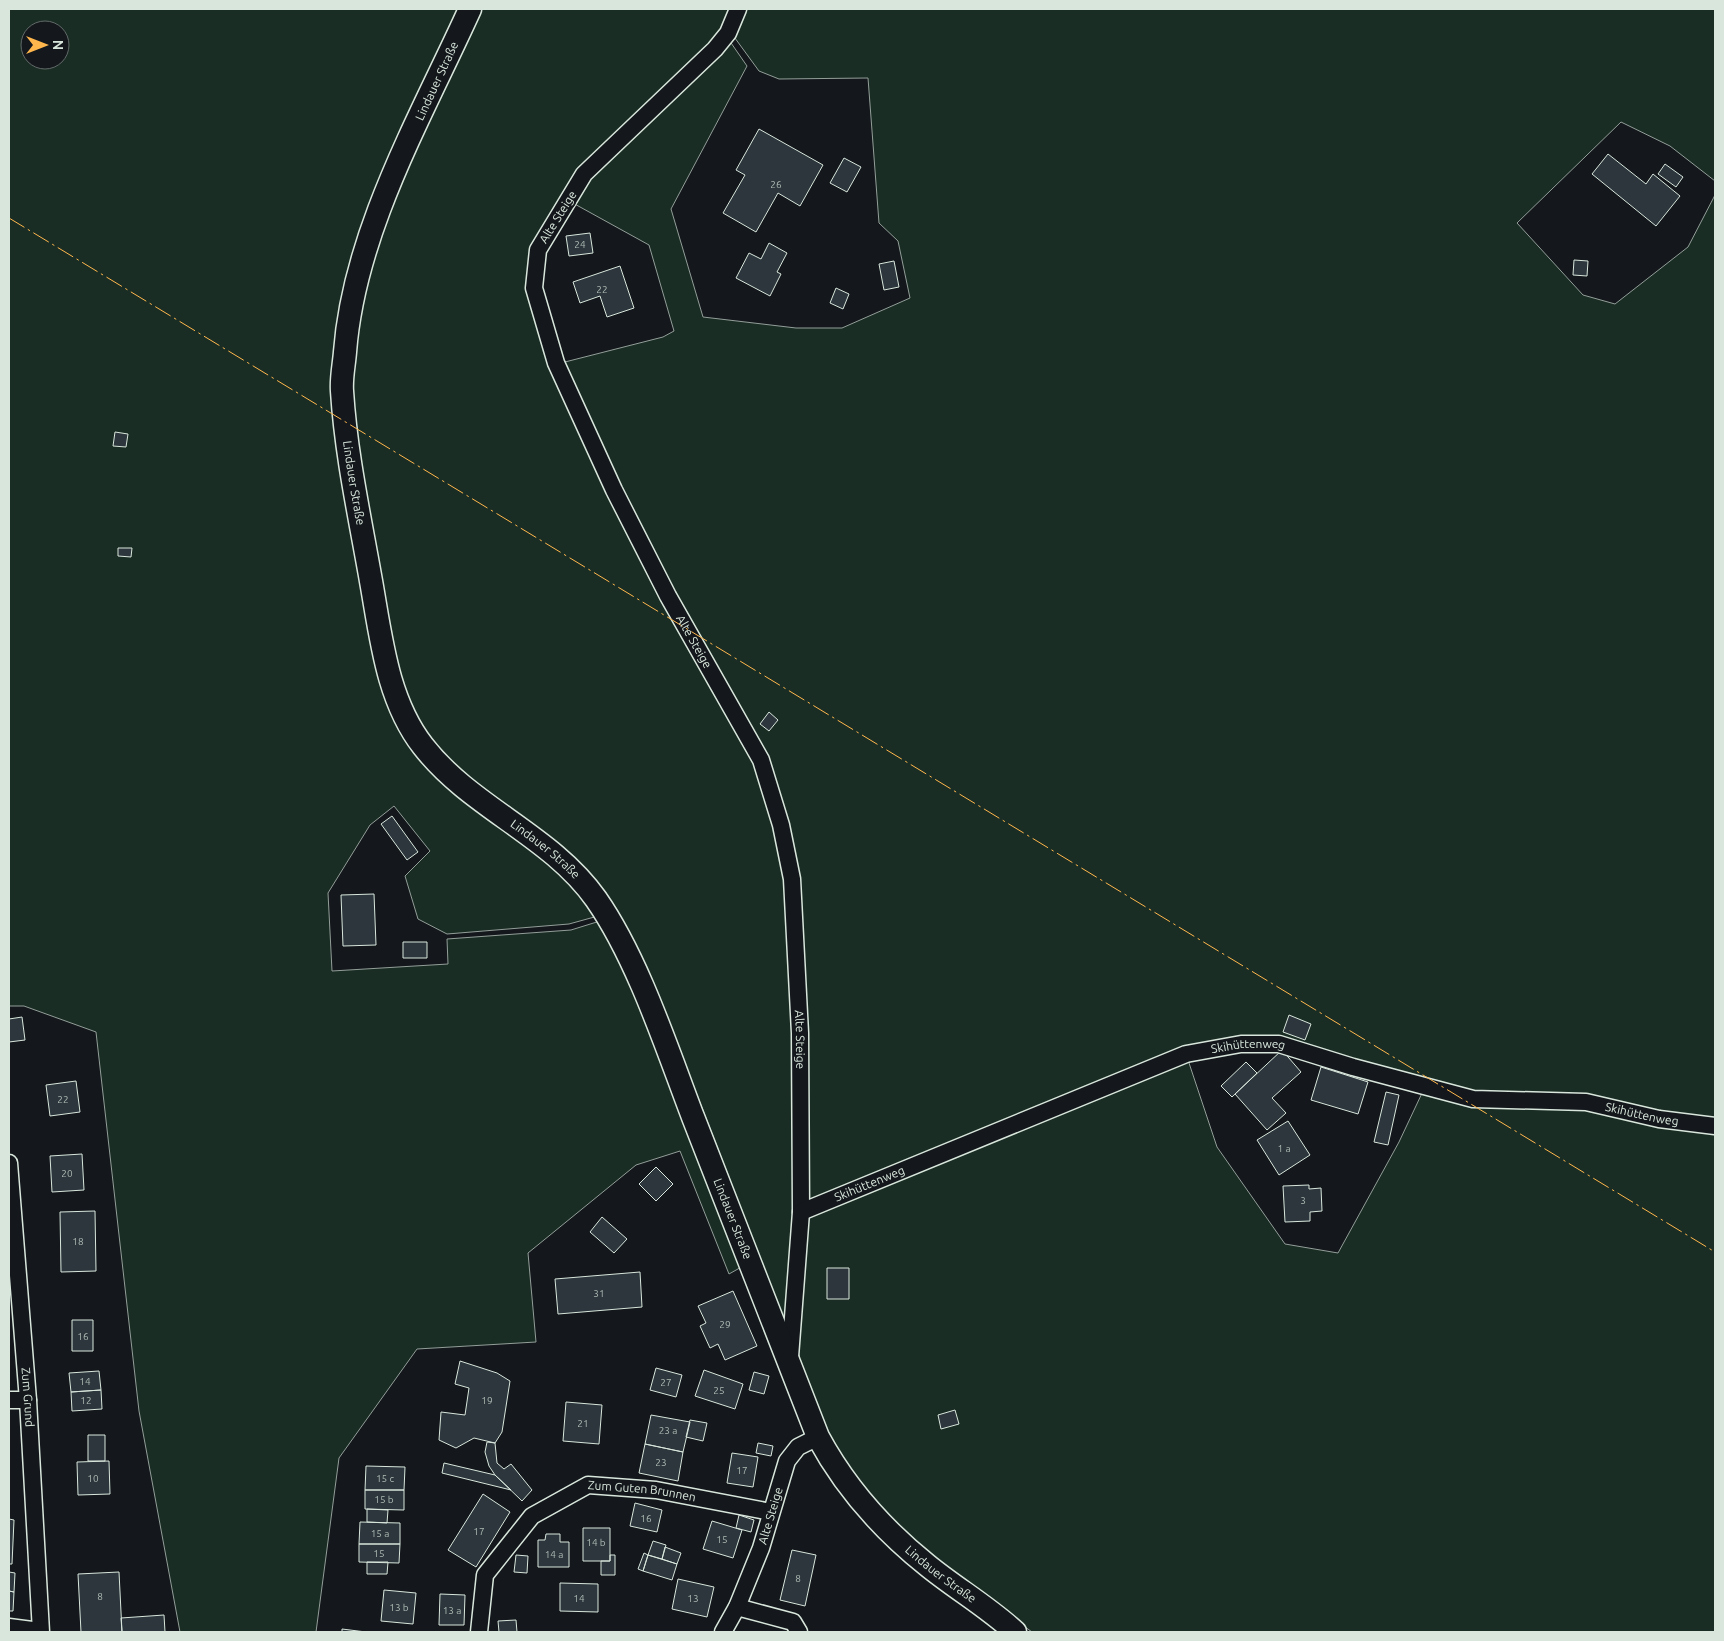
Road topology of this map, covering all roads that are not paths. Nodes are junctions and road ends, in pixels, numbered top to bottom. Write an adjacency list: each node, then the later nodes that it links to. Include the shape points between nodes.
1 (470, 9): 6 (main road, Lindauer Straße, via 366,242 347,323 342,388 351,464 384,653 401,712 424,747 465,788 562,861 599,904 626,952 657,1025)
2 (738, 9): 5 (street, Alte Steige, via 728,33 715,49 584,174 538,250 534,288 556,363 614,490 668,596 761,760 781,825 792,879 800,1024)
3 (1715, 1126): 5 (street, Skihüttenweg, via 1659,1119 1586,1102 1473,1100 1279,1044 1241,1044 1186,1054)
4 (9, 1164): 8 (street, Zum Grund)
5 (801, 1212): 6 (street, Alte Steige)
6 (789, 1362): 9 (main road, Lindauer Straße)
7 (9, 1400): 8 (street)
8 (28, 1400): 13 (street, Zum Grund)
9 (818, 1437): 10 (street, Alte Steige, via 798,1447 787,1461); 17 (main road, Lindauer Straße, via 836,1470 879,1522 925,1564)
10 (771, 1512): 11 (street, Alte Steige, via 761,1548); 14 (street, Zum Guten Brunnen, via 656,1490 588,1485 532,1516 485,1575)
11 (736, 1607): 15 (street, Alte Steige); 16 (street, via 793,1622)
12 (9, 1627): 13 (street)
13 (40, 1631)
14 (479, 1632)
15 (723, 1632)
16 (799, 1632)
17 (1015, 1632)

